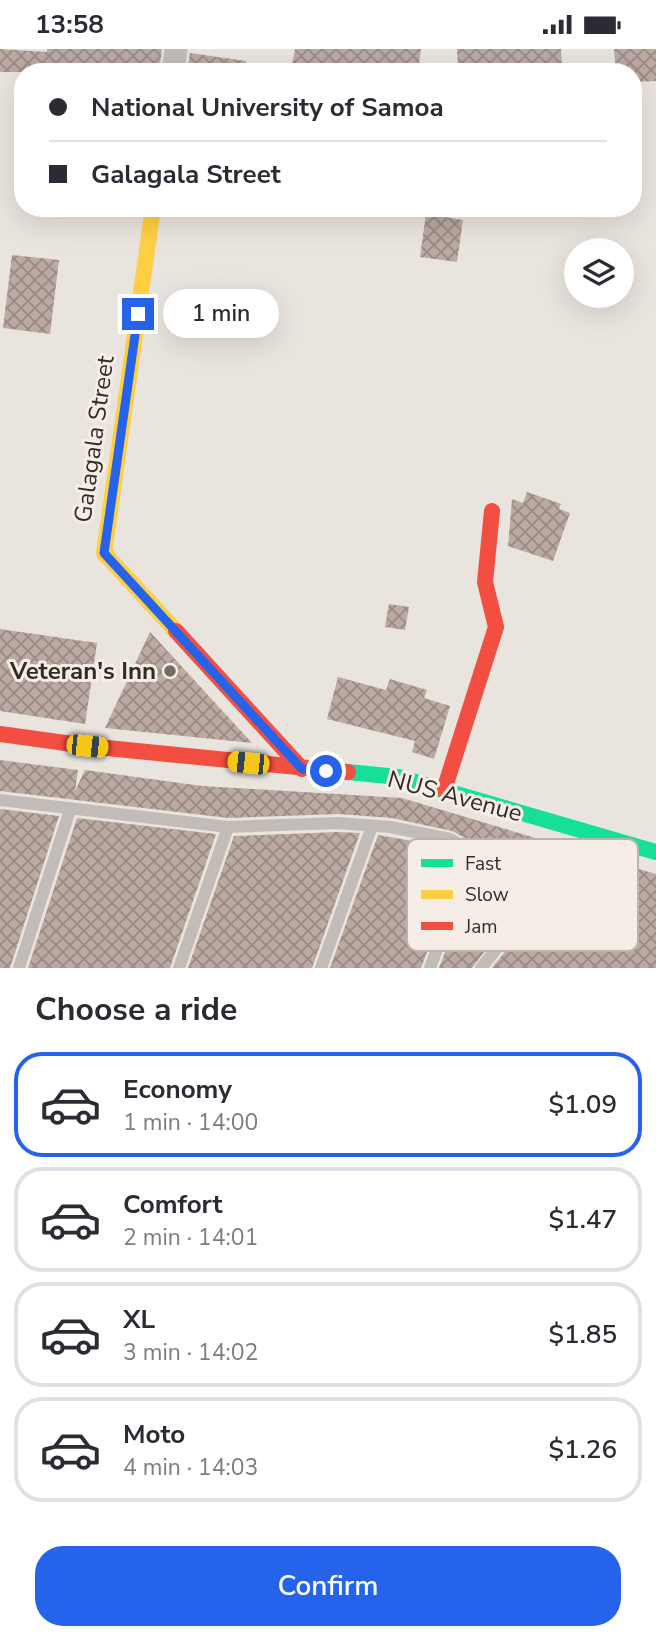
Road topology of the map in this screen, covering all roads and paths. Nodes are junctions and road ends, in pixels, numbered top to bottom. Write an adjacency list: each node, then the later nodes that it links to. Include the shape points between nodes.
1 (152, 217): 4 (street, Galagala Street, via 104,553)
2 (492, 511): 5 (street, via 485,582 496,627)
3 (0, 734): 4 (street, NUS Avenue)
4 (302, 769): 5 (street, NUS Avenue, via 398,777)
5 (444, 790): 11 (street, NUS Avenue)
6 (0, 800): 7 (lane)
7 (70, 810): 9 (lane); 16 (lane)
8 (372, 825): 9 (lane); 10 (lane); 18 (lane)
9 (228, 827): 17 (lane)
10 (450, 839)
11 (612, 839)
12 (638, 847): 13 (street, NUS Avenue)
13 (656, 852)
14 (436, 951): 19 (lane)
15 (495, 951): 20 (lane)
16 (19, 968)
17 (179, 968)
18 (321, 968)
19 (430, 968)
20 (481, 968)

